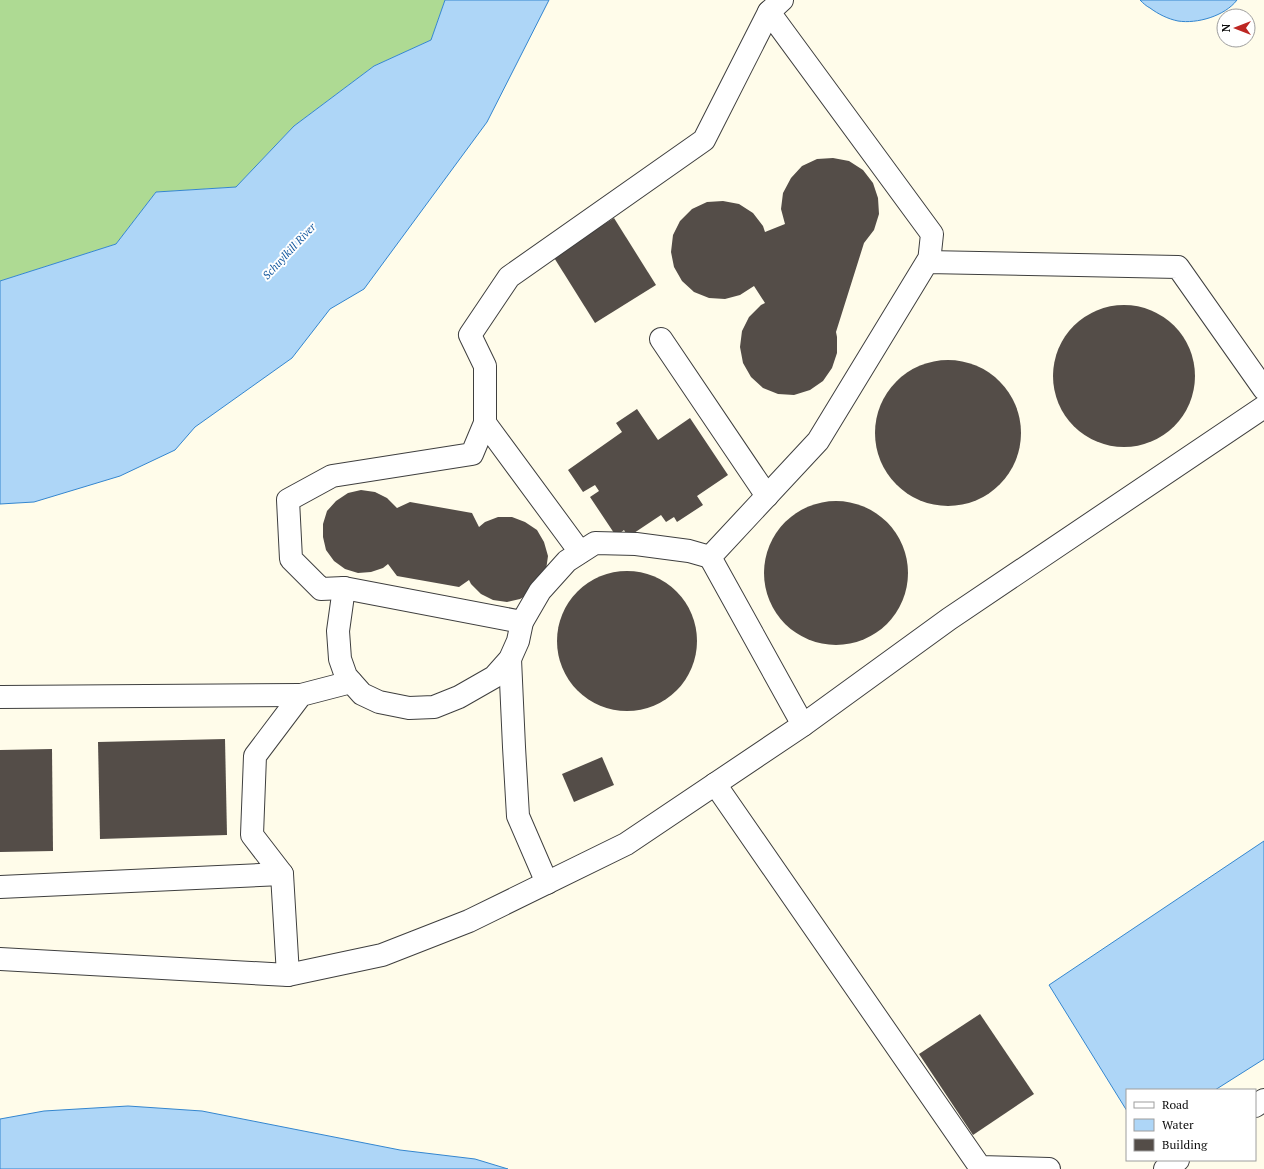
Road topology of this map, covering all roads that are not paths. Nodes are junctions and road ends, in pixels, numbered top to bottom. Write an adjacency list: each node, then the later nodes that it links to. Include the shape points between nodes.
1 (776, 6): 2 (lane, via 932,234); 6 (lane, via 704,140 509,278 470,334 485,366)
2 (929, 262): 4 (lane, via 1178,267); 7 (lane, via 818,441)
3 (661, 338): 7 (lane)
4 (1264, 389)
5 (1264, 406): 16 (lane, via 949,619)
6 (485, 423): 8 (lane); 10 (lane, via 472,454 332,476 288,500 291,559 321,589)
7 (767, 496): 9 (lane)
8 (580, 552): 9 (lane, via 595,543 636,544 689,551); 11 (lane, via 567,561 540,591)
9 (710, 557): 16 (lane)
10 (344, 588): 11 (lane); 13 (lane, via 338,631 340,659)
11 (522, 622): 12 (lane, via 518,641)
12 (510, 658): 13 (lane, via 494,677 434,708 409,708 380,702 362,694); 19 (lane, via 518,816)
13 (351, 682): 14 (lane)
14 (302, 695): 15 (lane); 18 (lane, via 256,756 252,835)
15 (0, 697)
16 (803, 725): 17 (lane)
17 (716, 784): 19 (lane, via 626,844); 24 (lane, via 980,1167)
18 (282, 874): 20 (lane); 22 (lane)
19 (547, 883): 22 (lane, via 469,922 382,955)
20 (0, 887)
21 (0, 959): 22 (lane)
22 (288, 975)
23 (1177, 1161): 25 (lane)
24 (1049, 1169)
25 (1165, 1169)

